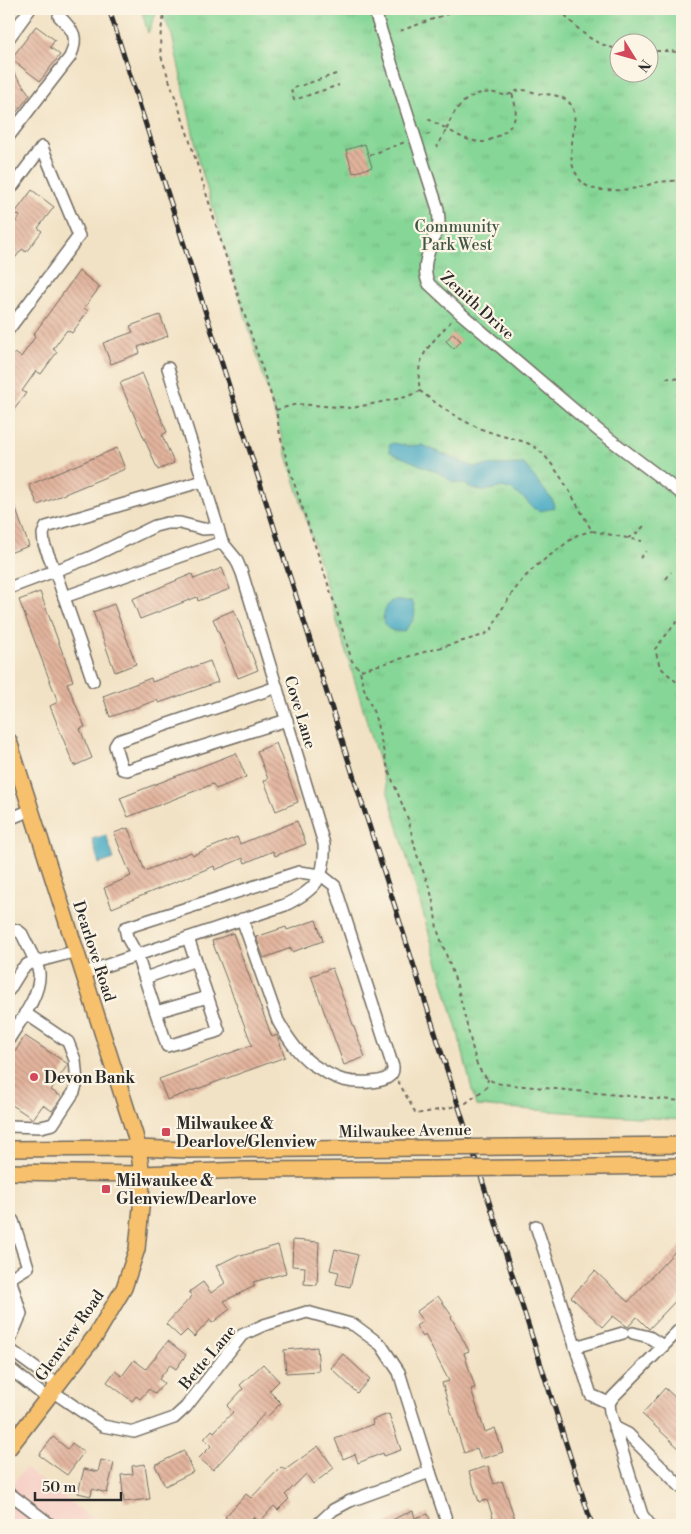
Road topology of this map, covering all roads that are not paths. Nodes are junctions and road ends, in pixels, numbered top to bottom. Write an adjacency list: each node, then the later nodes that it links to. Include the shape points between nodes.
1 (30, 9): 4 (street)
2 (374, 9): 10 (street, Zenith Drive, via 438,209 439,220 424,268 426,278 458,311 599,431)
3 (59, 16): 5 (street, via 75,37 70,57)
4 (9, 38)
5 (9, 136)
6 (9, 191): 7 (street, via 42,147 79,236)
7 (9, 329)
8 (168, 368): 9 (street, Cove Lane)
9 (203, 481): 11 (street, Cove Lane); 13 (street, via 46,527 44,544)
10 (682, 494)
11 (218, 528): 12 (street, Cove Lane); 13 (street, via 203,529 180,523 155,526)
12 (222, 542): 15 (street); 17 (street, Cove Lane, via 236,559 242,573)
13 (55, 571): 14 (street); 15 (street)
14 (9, 588)
15 (64, 597): 16 (street)
16 (93, 682)
17 (277, 687): 18 (street, Cove Lane); 18 (street, via 118,741 115,746 122,769 127,770)
18 (287, 720): 22 (street, Cove Lane, via 324,844)
19 (9, 741): 20 (main road, Dearlove Road)
20 (31, 810): 21 (street); 26 (main road, Dearlove Road)
21 (9, 819)
22 (321, 875): 23 (street, via 310,891 300,898); 23 (street, via 335,886 393,1072 388,1078 363,1082 343,1080 299,1053 278,1021); 27 (street, via 299,872 125,928)
23 (242, 919): 25 (street)
24 (9, 931): 29 (street, via 18,930 22,934)
25 (188, 938): 27 (street); 28 (street)
26 (76, 951): 29 (street); 30 (main road, Dearlove Road)
27 (137, 955): 30 (street); 31 (street)
28 (196, 960): 31 (street); 33 (street)
29 (35, 962): 32 (street, via 22,969); 35 (street, via 38,987)
30 (84, 973): 39 (main road, Dearlove Road)
31 (144, 978): 34 (street)
32 (9, 990)
33 (208, 997): 34 (street); 34 (street, via 220,1031 167,1046)
34 (156, 1012)
35 (25, 1013): 36 (street); 37 (street, via 68,1042 75,1060 77,1082 53,1124)
36 (9, 1039)
37 (9, 1126)
38 (682, 1145): 39 (main road, Milwaukee Avenue, bridge)
39 (138, 1148): 40 (main road, Milwaukee Avenue); 43 (main road, Dearlove Road)
40 (9, 1149)
41 (682, 1166): 43 (main road, bridge)
42 (9, 1172): 43 (main road)
43 (142, 1174): 55 (main road, Glenview Road, via 137,1249 124,1288 96,1335)
44 (9, 1221): 46 (street, via 13,1221 28,1267)
45 (536, 1226): 52 (street)
46 (9, 1278): 47 (street)
47 (21, 1314): 48 (street); 50 (street)
48 (9, 1318)
49 (682, 1327): 51 (street)
50 (9, 1340)
51 (663, 1346): 52 (street, via 649,1337 628,1333); 56 (street)
52 (575, 1347): 56 (street, via 590,1395)
53 (9, 1349): 55 (street)
54 (9, 1368): 55 (street)
55 (52, 1391): 58 (main road, Glenview Road); 59 (street, Bette Lane, via 103,1426 134,1432 174,1418 242,1335 308,1312 354,1325 381,1345 399,1372)
56 (609, 1403): 57 (street)
57 (614, 1427): 60 (street, via 628,1434); 65 (street, via 642,1515)
58 (9, 1448)
59 (430, 1472): 63 (street, via 350,1500); 64 (street, Bette Lane)
60 (682, 1488)
61 (9, 1492): 62 (street)
62 (51, 1525)
63 (317, 1525)
64 (448, 1525)
65 (650, 1525)

